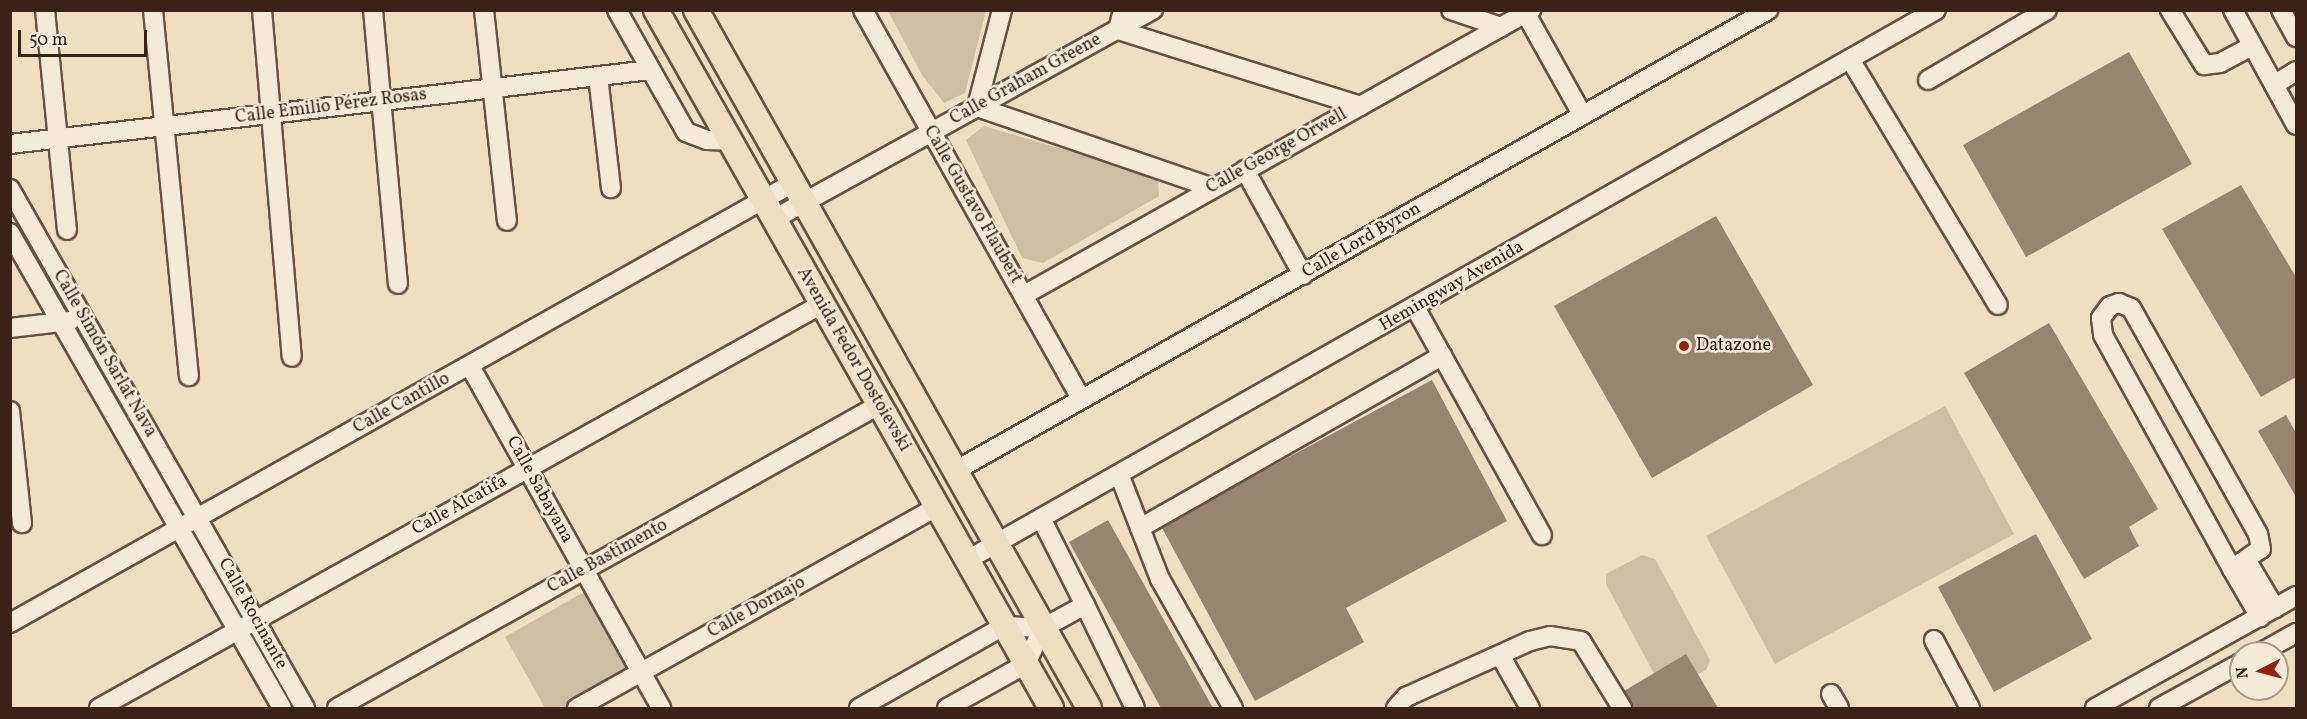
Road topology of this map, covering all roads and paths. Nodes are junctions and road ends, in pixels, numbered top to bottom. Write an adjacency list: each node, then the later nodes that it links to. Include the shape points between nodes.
1 (45, 10): 40 (street)
2 (153, 10): 38 (street)
3 (262, 10): 35 (street)
4 (373, 10): 32 (street)
5 (484, 10): 31 (street)
6 (617, 10): 26 (street)
7 (656, 10): 41 (main road, Avenida Fedor Dostoievski)
8 (696, 10): 47 (main road, Avenida Fedor Dostoievski)
9 (863, 10): 39 (street, Calle Gustavo Flaubert)
10 (1002, 10): 34 (street)
11 (1123, 10): 22 (street)
12 (1153, 10): 22 (street, Calle Graham Greene)
13 (1451, 10): 21 (street)
14 (1768, 10): 36 (street, Calle Lord Byron)
15 (1936, 10): 25 (street, Hemingway Avenida)
16 (2047, 10): 29 (street)
17 (2170, 10): 24 (street, via 2204,65 2220,63)
18 (2233, 10): 24 (street)
19 (2281, 10): 23 (street)
20 (1528, 12): 21 (street, Calle George Orwell); 36 (street)
21 (1501, 27): 33 (street, Calle George Orwell)
22 (1118, 30): 33 (street); 34 (street, Calle Graham Greene)
23 (2296, 37)
24 (2252, 46): 30 (street)
25 (1850, 59): 56 (street); 57 (street, Hemingway Avenida)
26 (651, 70): 28 (street, Calle Emilio Pérez Rosas); 41 (street, via 686,132 707,140)
27 (2296, 71): 30 (street)
28 (598, 76): 31 (street, Calle Emilio Pérez Rosas); 44 (street)
29 (1928, 80)
30 (2274, 85): 37 (street)
31 (493, 88): 32 (street, Calle Emilio Pérez Rosas); 49 (street)
32 (382, 101): 35 (street, Calle Emilio Pérez Rosas); 53 (street)
33 (1360, 106): 43 (street, Calle George Orwell)
34 (977, 108): 39 (street, Calle Graham Greene); 45 (street)
35 (272, 113): 38 (street, Calle Emilio Pérez Rosas); 62 (street)
36 (1582, 114): 52 (street, Calle Lord Byron)
37 (2296, 125)
38 (164, 126): 40 (street, Calle Emilio Pérez Rosas); 64 (street)
39 (930, 133): 47 (street, Calle Graham Greene); 54 (street, Calle Gustavo Flaubert)
40 (56, 138): 42 (street, Calle Emilio Pérez Rosas); 50 (street)
41 (730, 141): 48 (main road, Avenida Fedor Dostoievski)
42 (10, 144)
43 (1245, 170): 45 (street, Calle George Orwell); 52 (street)
44 (610, 188)
45 (1214, 188): 54 (street, Calle George Orwell)
46 (10, 189): 58 (street, Calle Simón Sarlat Nava)
47 (798, 193): 48 (street, Calle Graham Greene); 69 (main road, Avenida Fedor Dostoievski)
48 (769, 210): 55 (main road, Avenida Fedor Dostoievski); 63 (street, Calle Cantillo)
49 (507, 221)
50 (67, 230)
51 (10, 233): 59 (street, Calle Simón Sarlat Nava)
52 (1303, 275): 65 (street, Calle Lord Byron)
53 (398, 284)
54 (1024, 295): 65 (street, Calle Gustavo Flaubert)
55 (822, 304): 66 (main road, Avenida Fedor Dostoievski); 68 (street, Calle Alcatifa)
56 (1998, 305)
57 (1416, 309): 61 (street); 70 (street, Hemingway Avenida)
58 (84, 320): 59 (street); 73 (street, Calle Simón Sarlat Nava)
59 (61, 322): 60 (street); 76 (street, Calle Simón Sarlat Nava)
60 (10, 328)
61 (1442, 356): 75 (street); 77 (street)
62 (292, 357)
63 (470, 366): 68 (street, Calle Sabayana); 73 (street, Calle Cantillo)
64 (189, 376)
65 (1081, 399): 69 (street, Calle Lord Byron)
66 (879, 405): 71 (main road, Avenida Fedor Dostoievski); 81 (street, Calle Bastimento)
67 (10, 411): 74 (street)
68 (527, 469): 81 (street, Calle Sabayana); 85 (street, Calle Alcatifa)
69 (955, 471): 78 (main road, Avenida Fedor Dostoievski)
70 (1119, 474): 72 (street, Hemingway Avenida); 75 (street)
71 (937, 507): 79 (main road, Avenida Fedor Dostoievski); 96 (street, Calle Dornajo)
72 (1041, 518): 78 (street, Hemingway Avenida); 83 (street)
73 (199, 519): 76 (street, Calle Cantillo); 85 (street, Calle Rocinante)
74 (22, 523)
75 (1140, 528): 108 (street, via 1178,615)
76 (182, 530): 86 (street, Calle Cantillo); 89 (street, Calle Rocinante)
77 (1542, 535)
78 (995, 542): 79 (street, Hemingway Avenida); 88 (main road, Avenida Fedor Dostoievski)
79 (967, 560): 87 (main road, Avenida Fedor Dostoievski)
80 (2240, 565): 80 (street, via 2257,553 2261,543 2249,515 2131,308 2119,303 2110,306 2101,318 2103,335); 84 (street)
81 (584, 570): 96 (street, Calle Sabayana); 100 (street, Calle Bastimento)
82 (2296, 596): 84 (street)
83 (1085, 605): 88 (street); 107 (street)
84 (2268, 612): 113 (street)
85 (255, 621): 89 (street, Calle Alcatifa); 99 (street, Calle Rocinante)
86 (10, 623)
87 (1004, 626): 88 (street); 94 (main road, Avenida Fedor Dostoievski); 103 (street)
88 (1043, 628): 94 (street); 106 (main road, Avenida Fedor Dostoievski)
89 (238, 631): 97 (street, Calle Alcatifa); 98 (street, Calle Rocinante)
90 (2296, 633): 92 (street)
91 (1935, 640): 112 (street)
92 (2282, 641)
93 (1500, 655): 109 (street, via 1400,700); 110 (street); 111 (street, via 1550,636 1581,641)
94 (1026, 664): 104 (street); 105 (main road, Avenida Fedor Dostoievski)
95 (2229, 670): 114 (street)
96 (641, 673): 101 (street, Calle Dornajo); 102 (street, Calle Sabayana)
97 (99, 708)
98 (282, 708)
99 (305, 708)
100 (337, 708)
101 (577, 708)
102 (661, 708)
103 (859, 708)
104 (947, 708)
105 (1052, 708)
106 (1089, 708)
107 (1135, 708)
108 (1233, 708)
109 (1396, 708)
110 (1530, 708)
111 (1622, 708)
112 (1970, 708)
113 (2095, 708)
114 (2160, 708)

